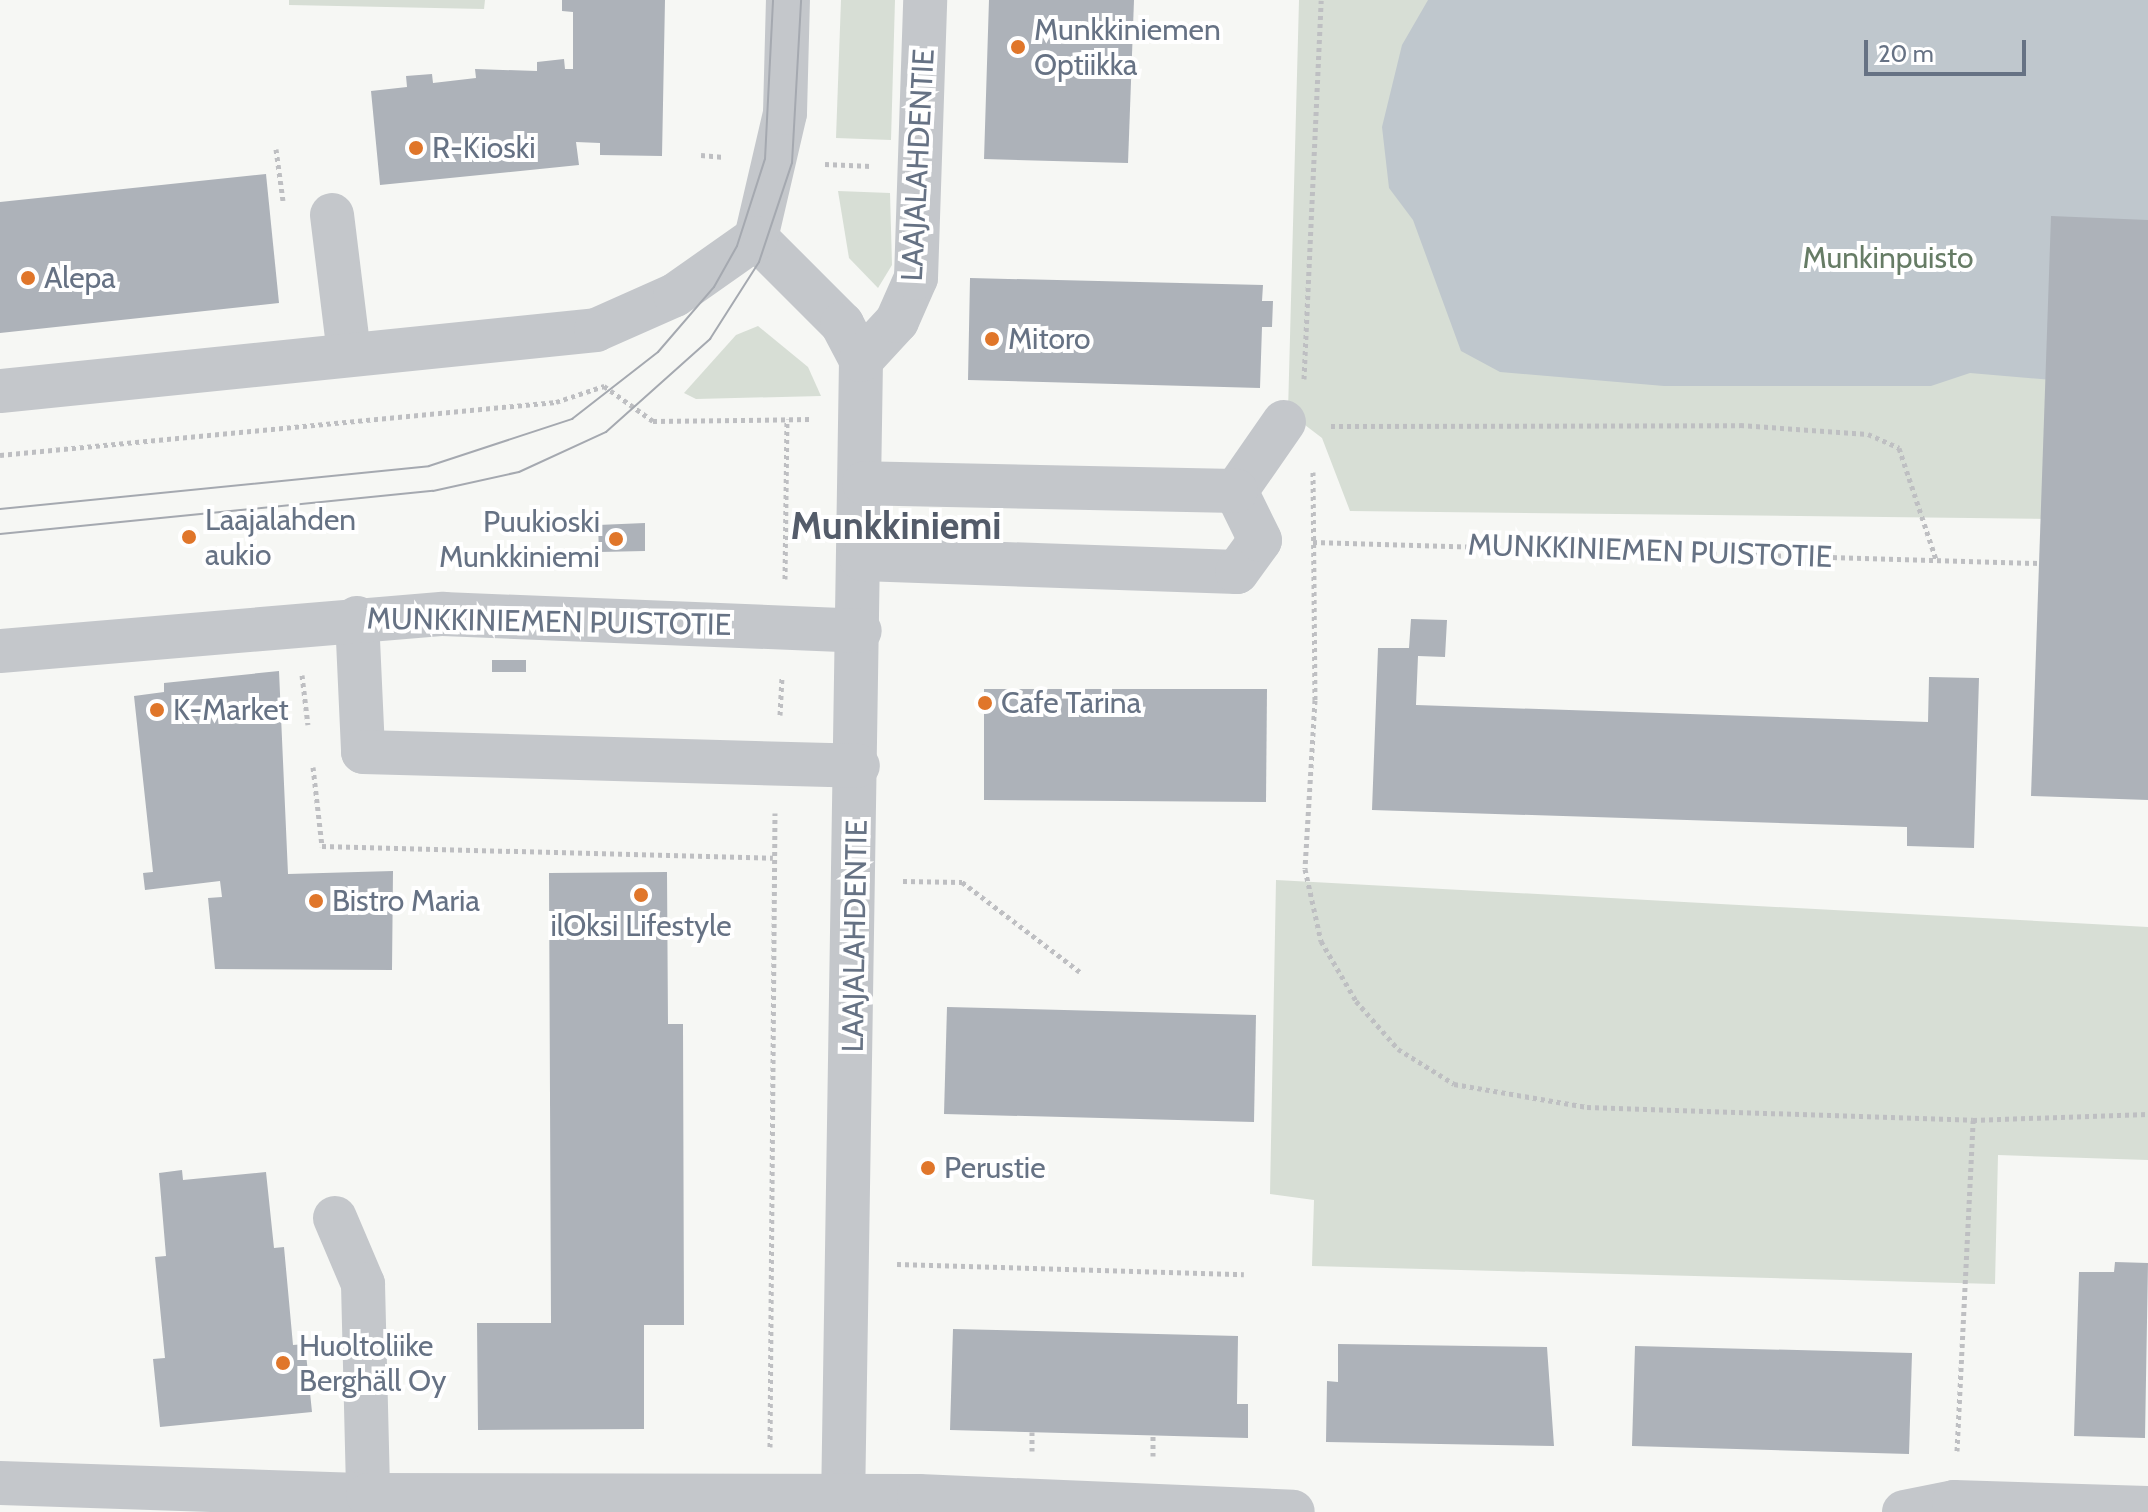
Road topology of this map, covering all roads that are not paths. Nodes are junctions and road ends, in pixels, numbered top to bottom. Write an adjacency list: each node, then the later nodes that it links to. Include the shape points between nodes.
1 (788, 0): 4 (street, via 779,161)
2 (925, 0): 6 (street, LAAJALAHDENTIE, via 910,302)
3 (332, 215): 5 (street)
4 (756, 238): 5 (street, via 675,295 596,330); 6 (street, LAAJALAHDENTIE, via 842,324)
5 (349, 354): 7 (street)
6 (861, 360): 9 (street, LAAJALAHDENTIE)
7 (0, 391)
8 (1301, 415): 10 (street)
9 (864, 483): 10 (street); 11 (street, LAAJALAHDENTIE)
10 (1236, 491): 11 (street, via 1260,540 1237,572)
11 (862, 559): 13 (street, LAAJALAHDENTIE)
12 (357, 618): 13 (street, MUNKKINIEMEN PUISTOTIE, via 443,614); 14 (street, MUNKKINIEMEN PUISTOTIE); 15 (street, via 363,752)
13 (860, 631): 15 (street, LAAJALAHDENTIE)
14 (0, 651)
15 (858, 766): 19 (street, LAAJALAHDENTIE)
16 (335, 1218): 18 (street, via 363,1284)
17 (0, 1483): 18 (street)
18 (368, 1495): 19 (street)
19 (843, 1503): 21 (street)
20 (2148, 1508): 22 (street, via 1954,1502)
21 (1293, 1512)
22 (1904, 1512)

